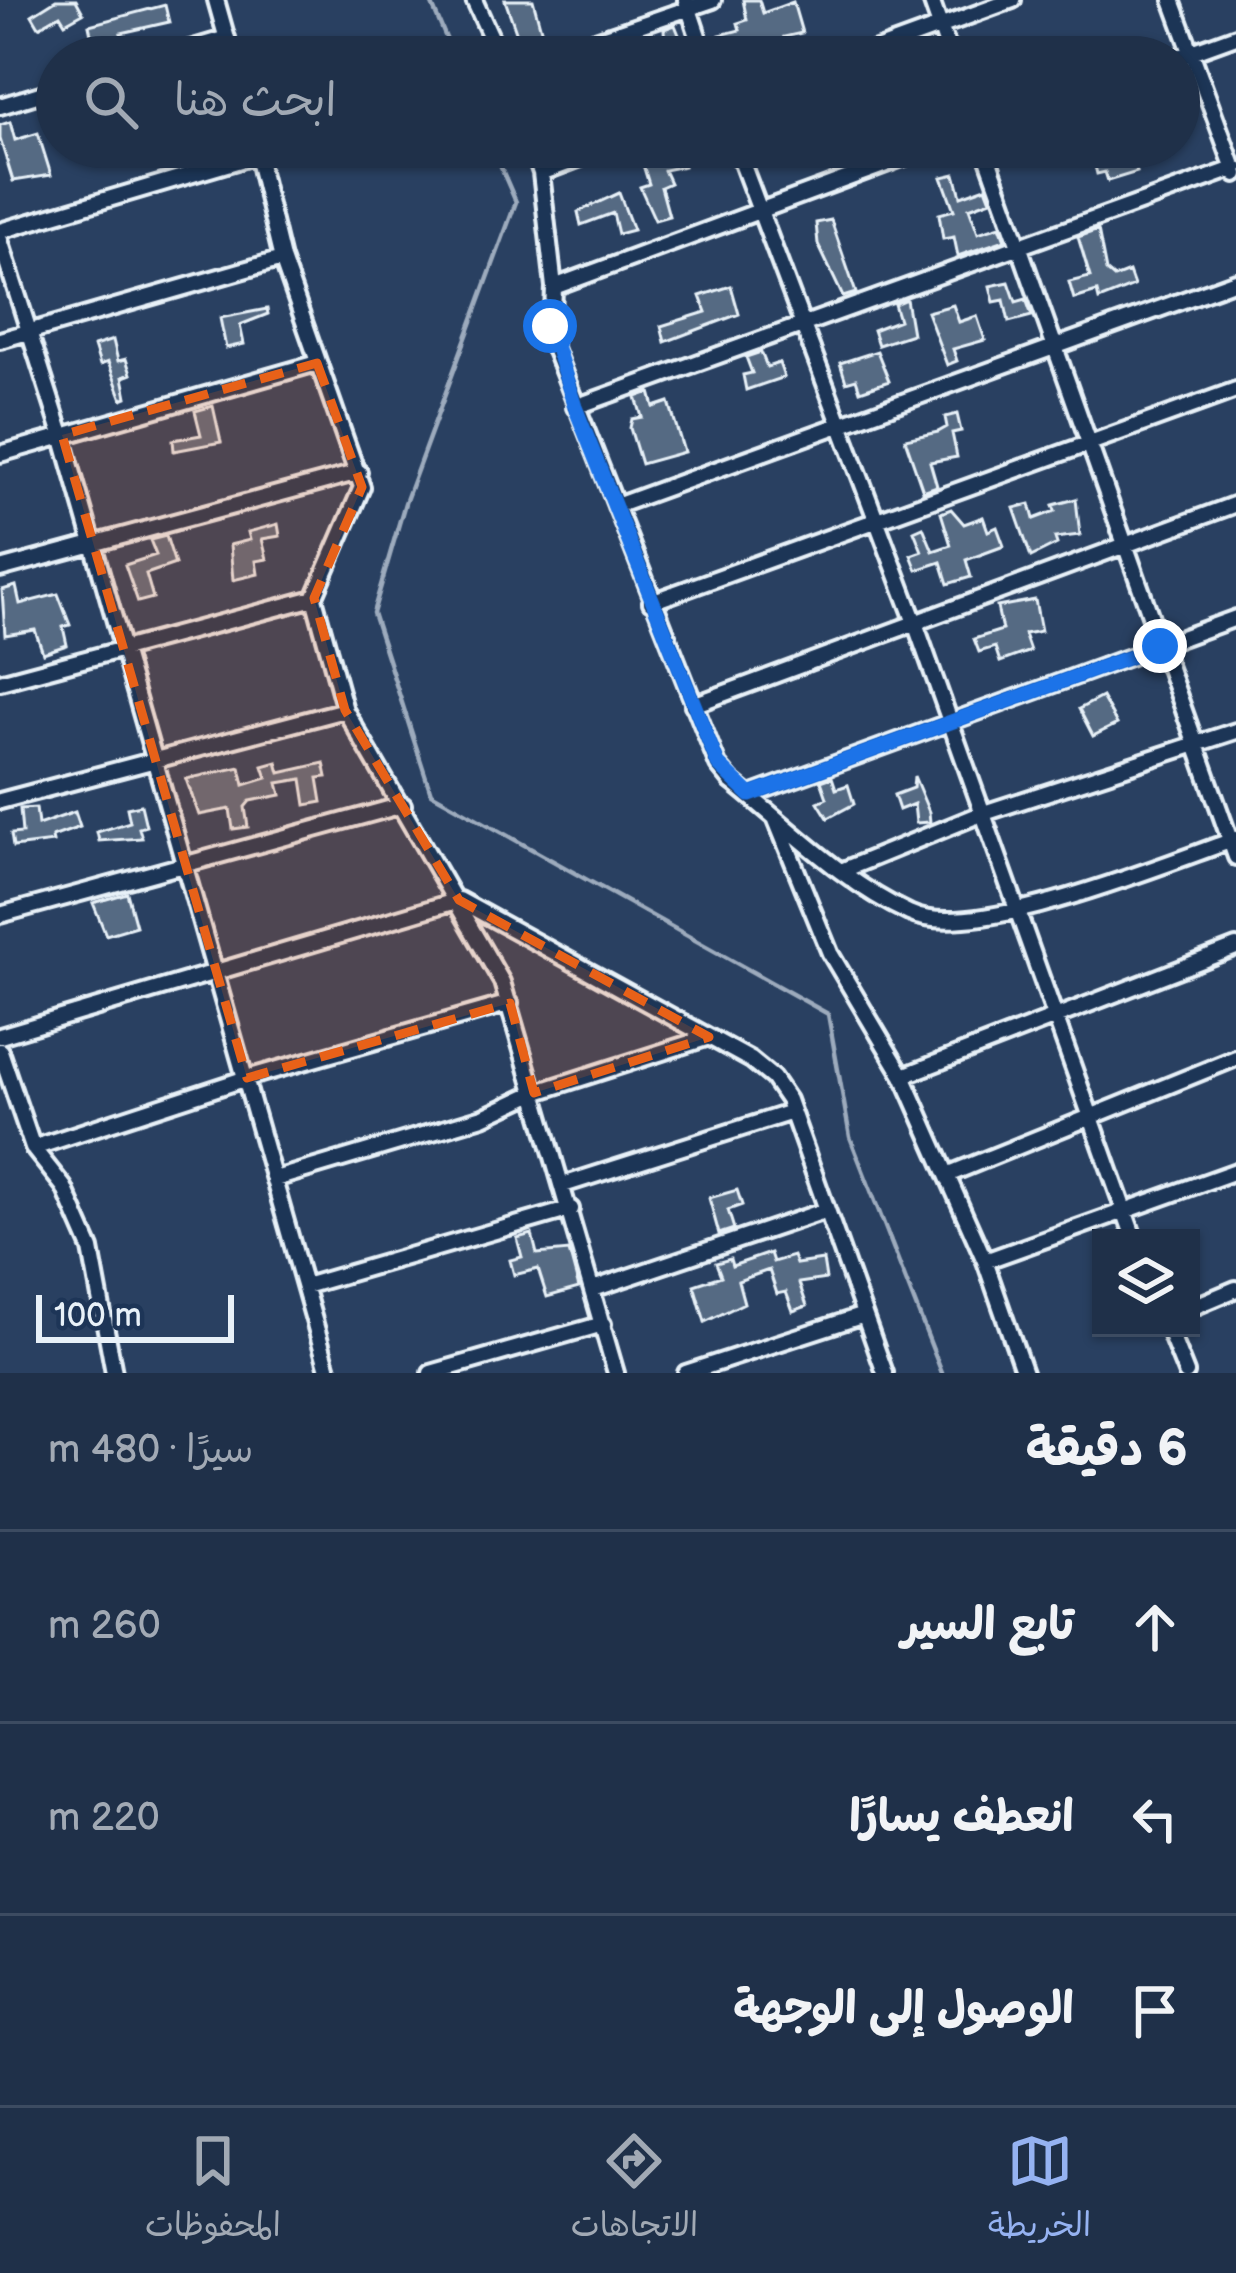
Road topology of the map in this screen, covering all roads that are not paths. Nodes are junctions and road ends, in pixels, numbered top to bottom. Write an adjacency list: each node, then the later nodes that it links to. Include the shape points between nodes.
1 (216, 0): 9 (street)
2 (474, 0): 10 (street)
3 (713, 0): 7 (street)
4 (931, 0): 8 (street)
5 (1013, 0): 8 (street)
6 (1172, 0): 15 (street)
7 (688, 4): 11 (street); 12 (street)
8 (940, 27): 13 (street); 14 (street)
9 (225, 36)
10 (490, 36)
11 (602, 36)
12 (698, 36)
13 (915, 36)
14 (943, 36)
15 (1181, 36)
16 (1236, 36): 17 (street)
17 (1200, 49)
18 (1200, 90): 28 (street)
19 (36, 95): 20 (street)
20 (0, 106)
21 (205, 168): 31 (street)
22 (260, 168): 33 (street)
23 (539, 168): 29 (street)
24 (554, 168): 29 (street)
25 (744, 168): 30 (street)
26 (872, 168): 30 (street)
27 (991, 168): 32 (street)
28 (1235, 170): 32 (street)
29 (541, 173): 35 (street)
30 (759, 208): 35 (street); 36 (street)
31 (0, 236): 37 (street)
32 (1020, 249): 36 (street); 39 (street)
33 (282, 259): 37 (street); 40 (street)
34 (1236, 281): 39 (street)
35 (554, 287): 42 (street, via 552,343)
36 (801, 328): 42 (street); 43 (street)
37 (28, 332): 38 (street); 44 (street)
38 (0, 340)
39 (1051, 348): 43 (street); 45 (street)
40 (317, 363): 44 (street); 47 (street)
41 (1236, 390): 45 (street)
42 (575, 407): 49 (street)
43 (840, 422): 49 (street); 50 (street)
44 (62, 435): 46 (street); 52 (street)
45 (1086, 446): 50 (street); 51 (street)
46 (0, 454)
47 (359, 472): 52 (street); 54 (street, via 360,501)
48 (1236, 504): 51 (street)
49 (616, 506): 55 (street)
50 (879, 522): 55 (street); 57 (street)
51 (1122, 545): 57 (street); 58 (street)
52 (91, 546): 53 (street); 59 (street)
53 (0, 569)
54 (314, 598): 59 (street); 62 (street)
55 (651, 602): 61 (street)
56 (1236, 618): 58 (street)
57 (914, 620): 61 (street); 63 (street)
58 (1160, 646): 63 (street); 65 (street)
59 (121, 650): 60 (street); 66 (street)
60 (0, 682)
61 (693, 705): 67 (street, via 718,764)
62 (345, 710): 66 (street); 69 (street)
63 (950, 722): 67 (street); 70 (street)
64 (1236, 731): 65 (street)
65 (1195, 746): 70 (street); 72 (street)
66 (151, 759): 68 (street); 74 (street)
67 (750, 795): 71 (street)
68 (0, 801)
69 (403, 805): 74 (street); 76 (street)
70 (981, 814): 75 (street); 77 (street)
71 (774, 816): 75 (street); 87 (street, via 830,953)
72 (1233, 840): 73 (street); 77 (street)
73 (1236, 857)
74 (181, 866): 78 (street); 80 (street)
75 (841, 871): 77 (street, via 909,914 939,923)
76 (459, 900): 80 (street); 81 (street); 84 (street)
77 (1016, 910): 82 (street)
78 (0, 915)
79 (1236, 947): 82 (street)
80 (216, 972): 83 (street); 88 (street)
81 (510, 1003): 88 (street); 89 (street)
82 (1055, 1013): 87 (street); 91 (street)
83 (0, 1036)
84 (709, 1037): 89 (street); 90 (street, via 773,1078)
85 (0, 1051): 92 (street)
86 (1236, 1058): 91 (street)
87 (903, 1076): 94 (street)
88 (248, 1078): 92 (street); 95 (street)
89 (534, 1093): 95 (street, via 483,1117); 96 (street)
90 (792, 1112): 96 (street); 98 (street)
91 (1091, 1114): 94 (street); 99 (street)
92 (33, 1148): 109 (street, via 64,1187 91,1250)
93 (1236, 1171): 99 (street)
94 (947, 1175): 101 (street)
95 (275, 1179): 102 (street)
96 (563, 1185): 97 (street)
97 (571, 1209): 102 (street); 103 (street)
98 (827, 1210): 103 (street); 106 (street)
99 (1124, 1210): 100 (street); 101 (street)
100 (1131, 1229)
101 (986, 1262): 115 (street)
102 (305, 1286): 110 (street)
103 (593, 1289): 107 (street)
104 (1236, 1289): 105 (street)
105 (1200, 1304)
106 (864, 1316): 113 (street); 114 (street)
107 (603, 1324): 111 (street); 112 (street)
108 (1172, 1337): 116 (street)
109 (114, 1373)
110 (329, 1373)
111 (431, 1373)
112 (616, 1373)
113 (686, 1373)
114 (885, 1373)
115 (1024, 1373)
116 (1186, 1373)

